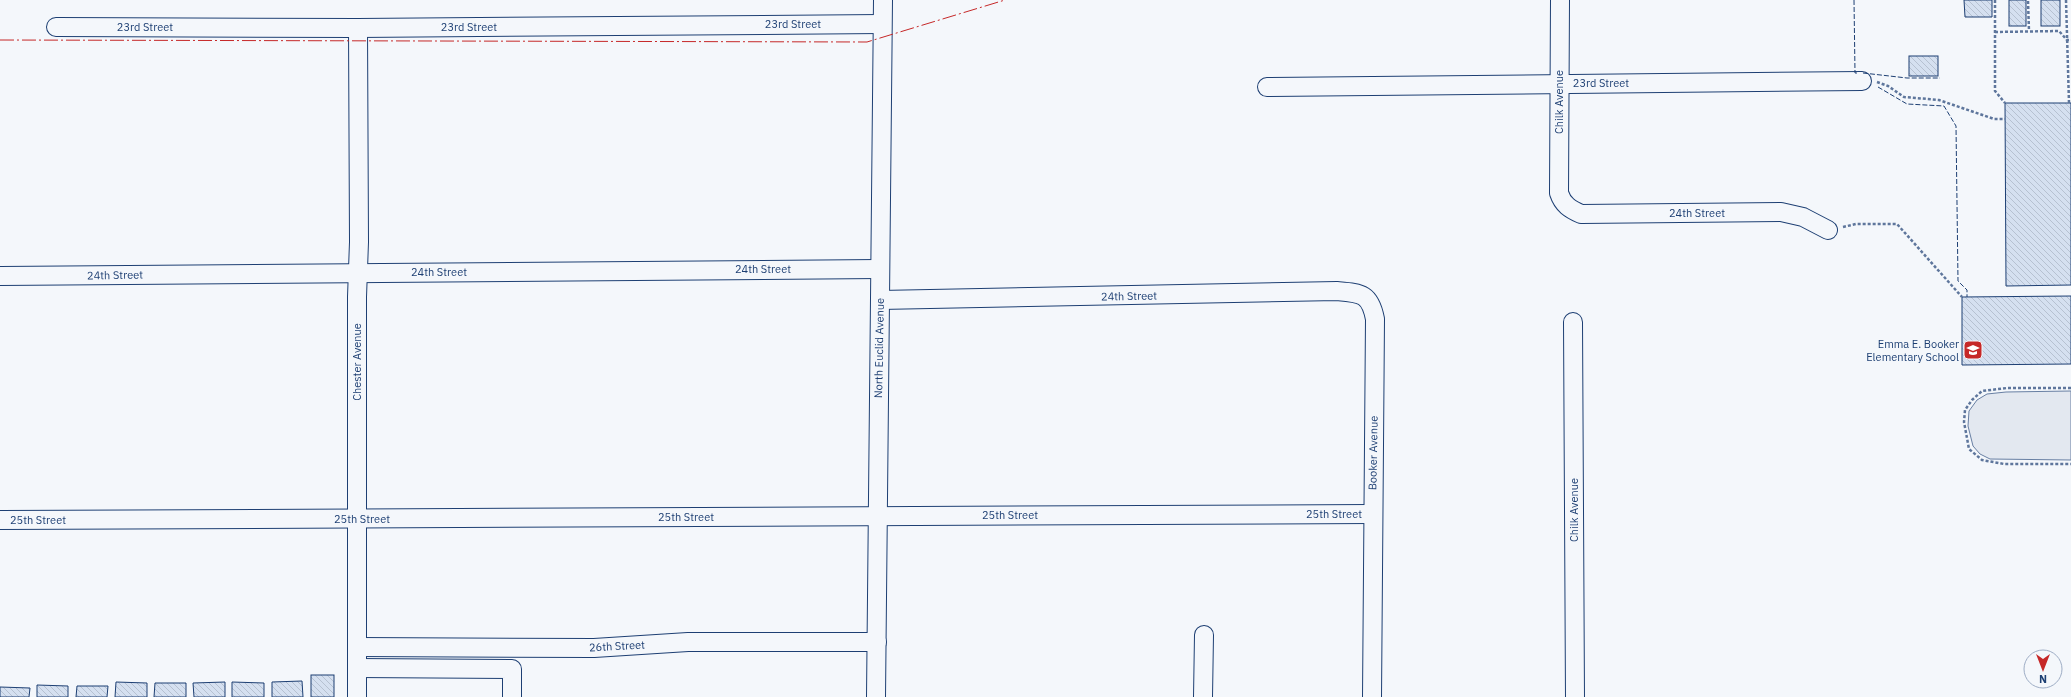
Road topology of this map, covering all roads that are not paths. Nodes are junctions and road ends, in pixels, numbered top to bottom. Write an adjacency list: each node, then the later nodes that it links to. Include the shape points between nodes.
1 (883, 0): 3 (street, North Euclid Avenue)
2 (1560, 0): 6 (street, Chilk Avenue)
3 (882, 24): 5 (street, 23rd Street); 11 (street, North Euclid Avenue)
4 (56, 27): 5 (street, 23rd Street)
5 (358, 28): 12 (street, Chester Avenue)
6 (1560, 84): 7 (street, 23rd Street); 8 (street, 23rd Street); 9 (street, Chilk Avenue, via 1559,193)
7 (1868, 84)
8 (1267, 87)
9 (1564, 203): 10 (street, 24th Street, via 1571,210 1581,214 1781,212 1803,217)
10 (1828, 230)
11 (879, 269): 12 (street, 24th Street); 14 (street, North Euclid Avenue)
12 (358, 272): 13 (street, 24th Street); 19 (street, Chester Avenue)
13 (0, 276)
14 (880, 300): 15 (street, 24th Street, via 1337,292 1359,293); 18 (street, North Euclid Avenue)
15 (1372, 305): 17 (street, Booker Avenue, via 1375,319)
16 (1573, 322): 30 (street, Chilk Avenue)
17 (1372, 514): 18 (street, 25th Street); 29 (street, Booker Avenue)
18 (878, 516): 19 (street, 25th Street); 22 (street, North Euclid Avenue)
19 (358, 519): 20 (street, 25th Street); 23 (street, Chester Avenue)
20 (0, 520)
21 (1204, 635): 28 (street)
22 (877, 642): 23 (street, 26th Street, via 688,642 594,648); 27 (street, North Euclid Avenue)
23 (358, 647): 24 (street, Chester Avenue)
24 (357, 668): 25 (street, Chester Avenue); 26 (street, via 512,669)
25 (356, 697)
26 (512, 697)
27 (876, 697)
28 (1203, 697)
29 (1372, 697)
30 (1575, 697)

